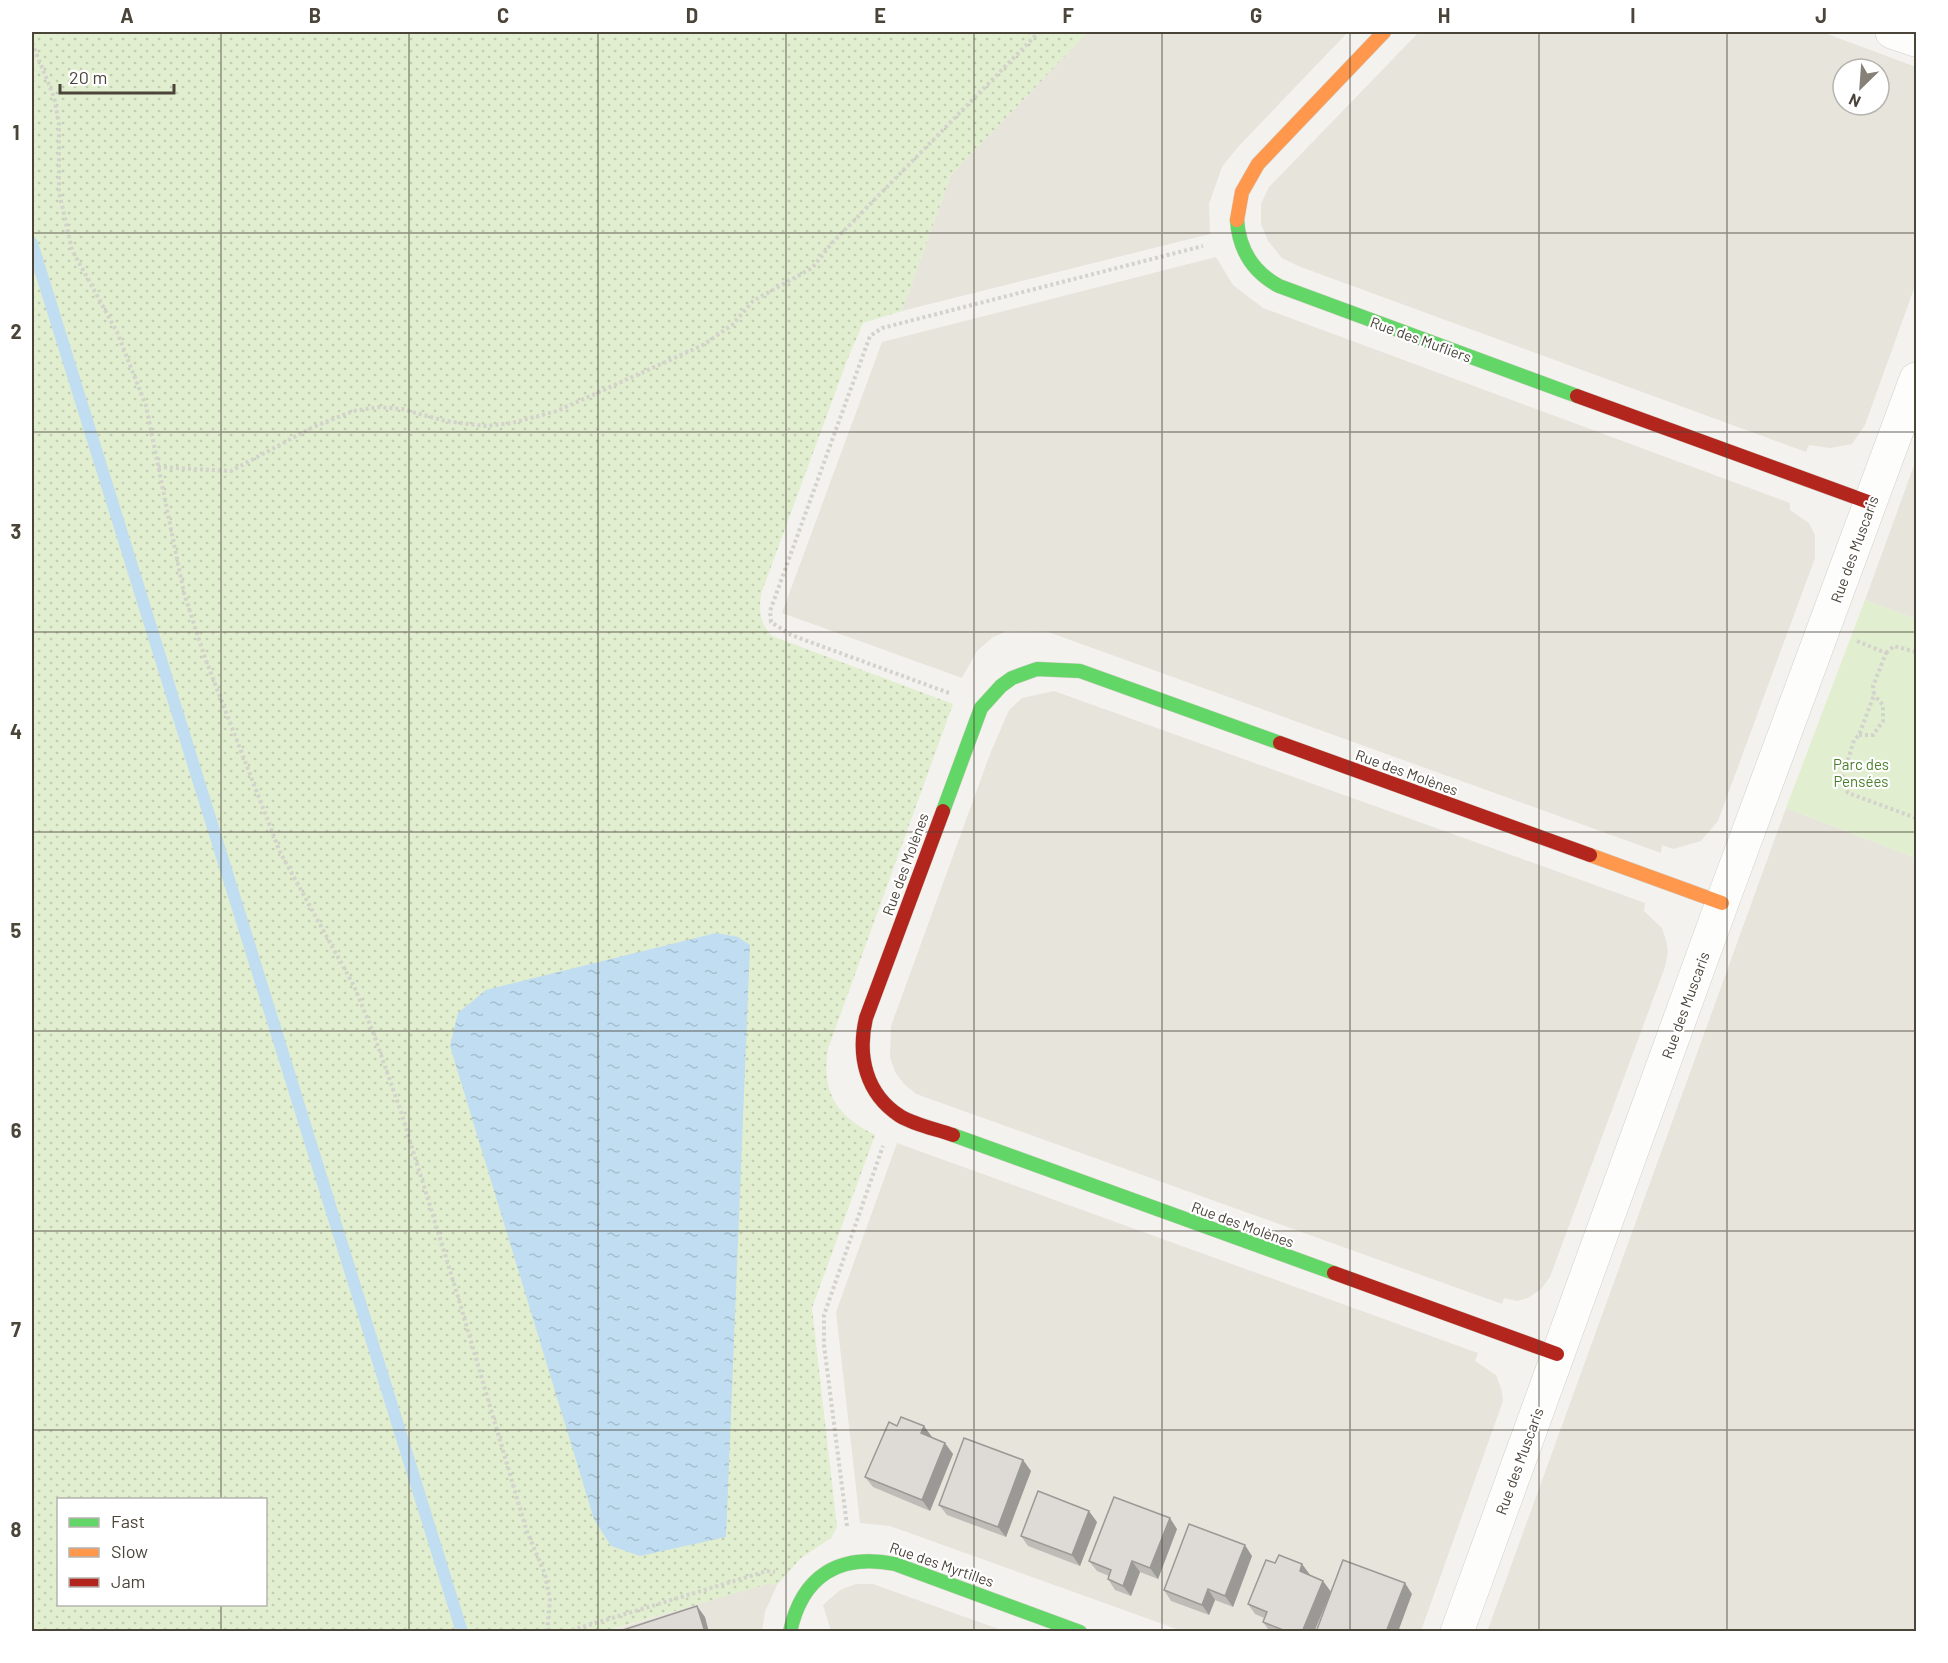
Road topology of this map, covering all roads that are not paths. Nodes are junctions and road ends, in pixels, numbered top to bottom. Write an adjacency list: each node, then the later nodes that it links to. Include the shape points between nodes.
1 (1384, 32): 5 (street, Rue des Mufliers, via 1258,164 1243,185 1236,223 1242,248 1256,269 1276,285 1305,297)
2 (1892, 32): 3 (street)
3 (1917, 40)
4 (1917, 380): 5 (street, Rue des Muscaris)
5 (1871, 503): 6 (street, Rue des Muscaris)
6 (1722, 903): 7 (street, Rue des Muscaris); 7 (street, Rue des Molènes, via 1080,671 1042,666 1007,680 981,708 866,1018 860,1043 863,1068 878,1096 902,1117)
7 (1557, 1354): 10 (street, Rue des Muscaris)
8 (790, 1632): 9 (street, Rue des Myrtilles, via 795,1608 819,1576 842,1563 868,1559 882,1560)
9 (1080, 1632)
10 (1457, 1632)

